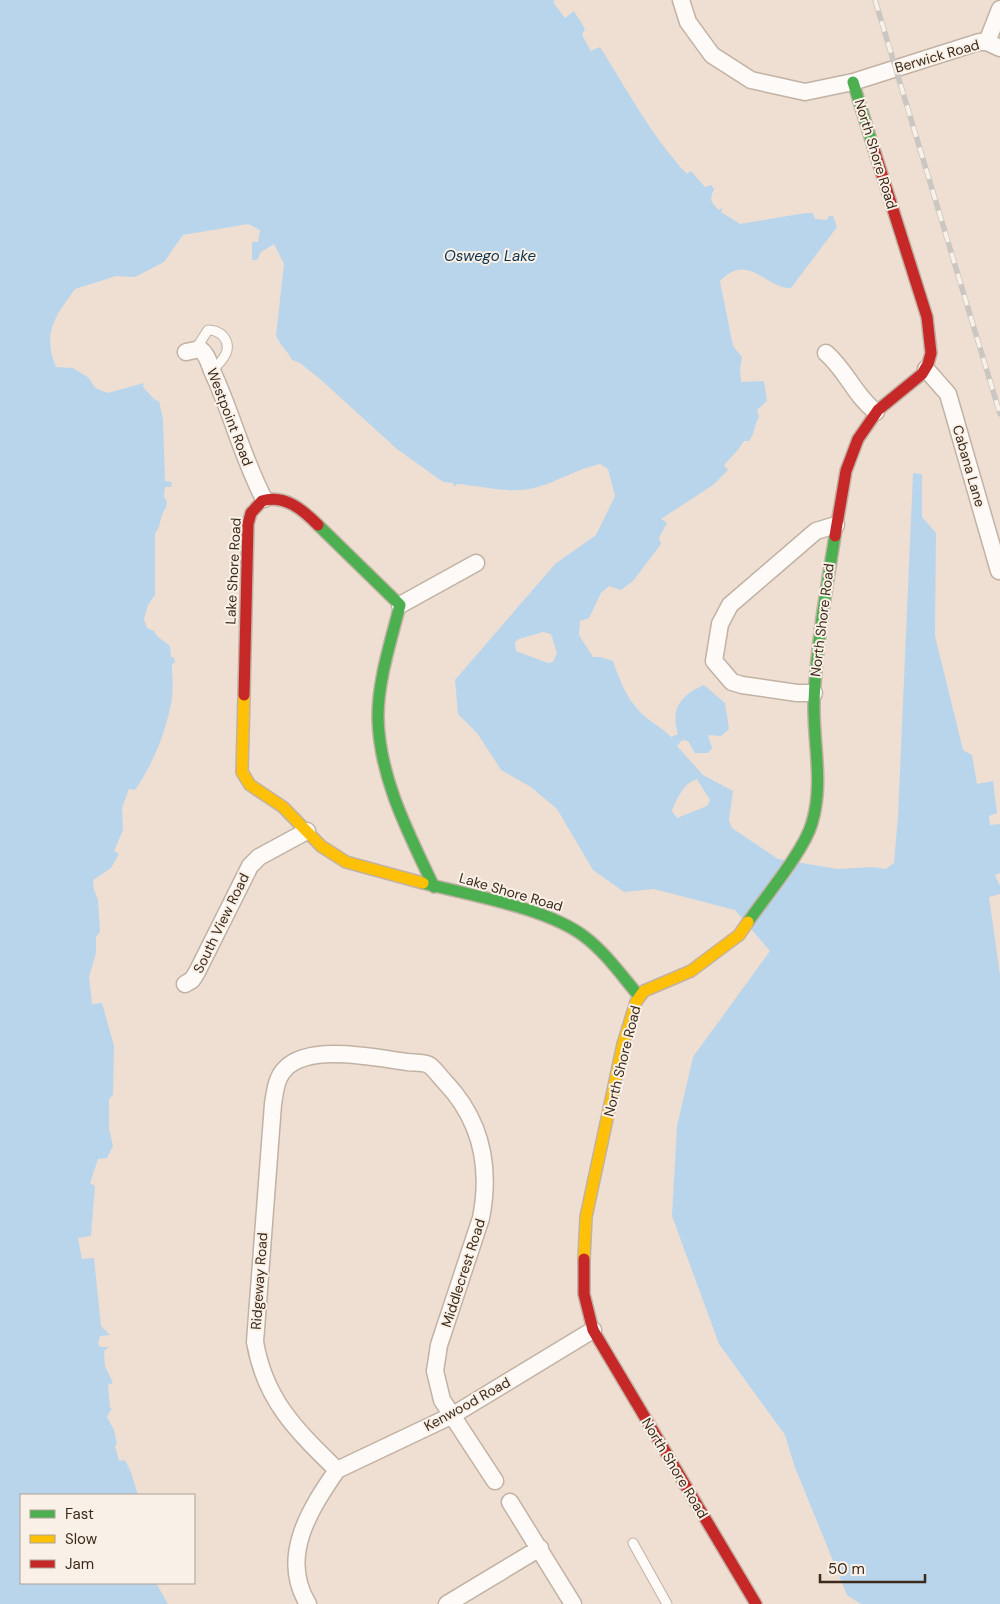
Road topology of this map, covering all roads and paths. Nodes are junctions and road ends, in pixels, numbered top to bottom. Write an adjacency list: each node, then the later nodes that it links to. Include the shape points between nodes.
1 (681, 0): 4 (street, North Shore Road, via 688,22 712,55 751,80 806,92)
2 (1000, 9): 3 (street, Berwick Road)
3 (994, 45): 4 (street, Berwick Road, via 896,67)
4 (854, 82): 7 (street, North Shore Road, via 930,328 931,353)
5 (191, 351): 8 (street, Westpoint Road, via 200,349 206,354); 8 (lane, via 208,330 221,334 227,343 227,351)
6 (826, 354): 9 (street, via 840,366 863,401)
7 (926, 369): 9 (street, North Shore Road); 13 (street, Cabana Lane, via 948,394)
8 (212, 371): 10 (street, Westpoint Road)
9 (876, 412): 11 (street, North Shore Road, via 853,447)
10 (264, 499): 14 (street, via 276,497 303,510); 16 (street, Lake Shore Road, via 253,508 248,524 242,772 250,784 283,807)
11 (836, 525): 15 (street, North Shore Road, via 816,656); 15 (street, via 816,531 730,605 720,624 715,645 714,661 732,682 757,688)
12 (476, 562): 14 (street)
13 (999, 571)
14 (400, 605): 17 (street, via 380,691 379,742 382,762 395,798)
15 (814, 693): 19 (street, North Shore Road, via 819,792 812,825 795,855 745,928 729,944 691,971 651,987)
16 (307, 830): 17 (street, Lake Shore Road, via 321,846 346,862); 18 (street, South View Road, via 259,857 250,866 197,972)
17 (434, 887): 19 (street, Lake Shore Road, via 542,914 568,925 605,956)
18 (185, 984)
19 (639, 996): 21 (street, North Shore Road, via 623,1044 586,1217 584,1294)
20 (428, 1065): 22 (street, Middlecrest Road, via 458,1096 473,1123 486,1176 481,1218 436,1355 437,1388); 23 (street, Ridgeway Road, via 378,1057 318,1056 295,1062 285,1069 277,1082 255,1342 262,1376 270,1393 292,1424)
21 (593, 1330): 22 (street, Kenwood Road); 32 (street, North Shore Road)
22 (453, 1415): 23 (street, Kenwood Road); 24 (street, Middlecrest Road)
23 (337, 1470): 28 (street, via 323,1490 298,1542 297,1577)
24 (495, 1480)
25 (510, 1502): 27 (street)
26 (633, 1543): 31 (lane)
27 (540, 1548): 29 (street); 30 (street)
28 (308, 1604)
29 (447, 1604)
30 (573, 1604)
31 (667, 1604)
32 (756, 1604)

